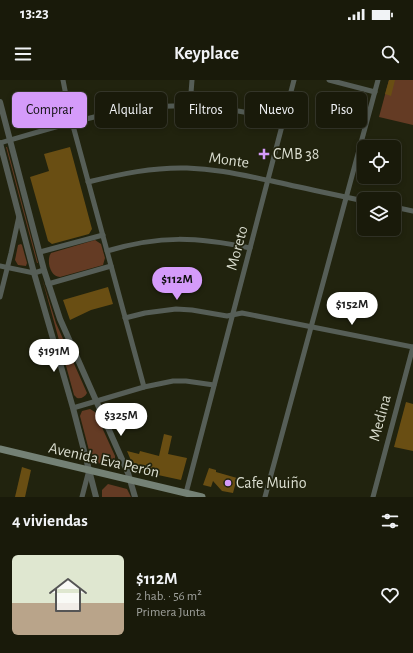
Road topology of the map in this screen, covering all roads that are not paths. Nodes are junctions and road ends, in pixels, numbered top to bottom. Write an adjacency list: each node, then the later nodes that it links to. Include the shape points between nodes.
1 (63, 80): 6 (street)
2 (192, 80): 7 (street)
3 (294, 80): 8 (street, Moreto)
4 (329, 80): 9 (street)
5 (378, 80): 9 (street)
6 (65, 92)
7 (191, 92)
8 (291, 92)
9 (375, 92): 21 (street)
10 (0, 102): 13 (street)
11 (175, 106): 12 (street, via 128,110)
12 (87, 119)
13 (3, 126): 17 (street)
14 (51, 128): 17 (street)
15 (74, 128): 20 (street)
16 (282, 128): 19 (street, Moreto)
17 (10, 140): 18 (street); 29 (street)
18 (0, 143): 25 (street)
19 (268, 180): 20 (street, Monte, via 230,172 186,168 134,172); 21 (street, Monte); 27 (street, Moreto)
20 (88, 182): 26 (street)
21 (347, 197): 22 (street, Monte); 39 (street)
22 (357, 199)
23 (401, 208): 24 (street)
24 (413, 211)
25 (19, 215): 32 (street); 34 (street)
26 (103, 235): 28 (street); 29 (street)
27 (250, 248): 28 (street, via 219,242 179,239 142,242); 37 (street, Moreto)
28 (107, 250): 31 (street)
29 (40, 252): 33 (street)
30 (0, 266): 32 (street)
31 (111, 266): 35 (street); 38 (street)
32 (7, 267): 34 (street); 36 (street)
33 (44, 270): 34 (street); 35 (street)
34 (34, 272): 44 (street)
35 (48, 284): 43 (street, via 67,338)
36 (0, 297)
37 (233, 315): 38 (street, via 176,310); 39 (street, via 242,313); 41 (street, Moreto)
38 (125, 318): 42 (street)
39 (312, 326): 40 (street); 53 (street)
40 (413, 347): 54 (street, Medina)
41 (214, 385): 42 (street, via 180,381); 48 (street, Moreto)
42 (144, 387): 43 (street)
43 (95, 401): 44 (street); 47 (street)
44 (73, 408): 46 (street)
45 (0, 449): 46 (main road, Avenida Eva Perón)
46 (89, 470): 47 (main road, Avenida Eva Perón); 49 (street); 50 (street)
47 (130, 480): 48 (main road, Avenida Eva Perón); 51 (street)
48 (186, 493): 52 (main road, Avenida Eva Perón)
49 (82, 497)
50 (96, 497)
51 (136, 497)
52 (202, 497)
53 (265, 497)
54 (373, 497)

